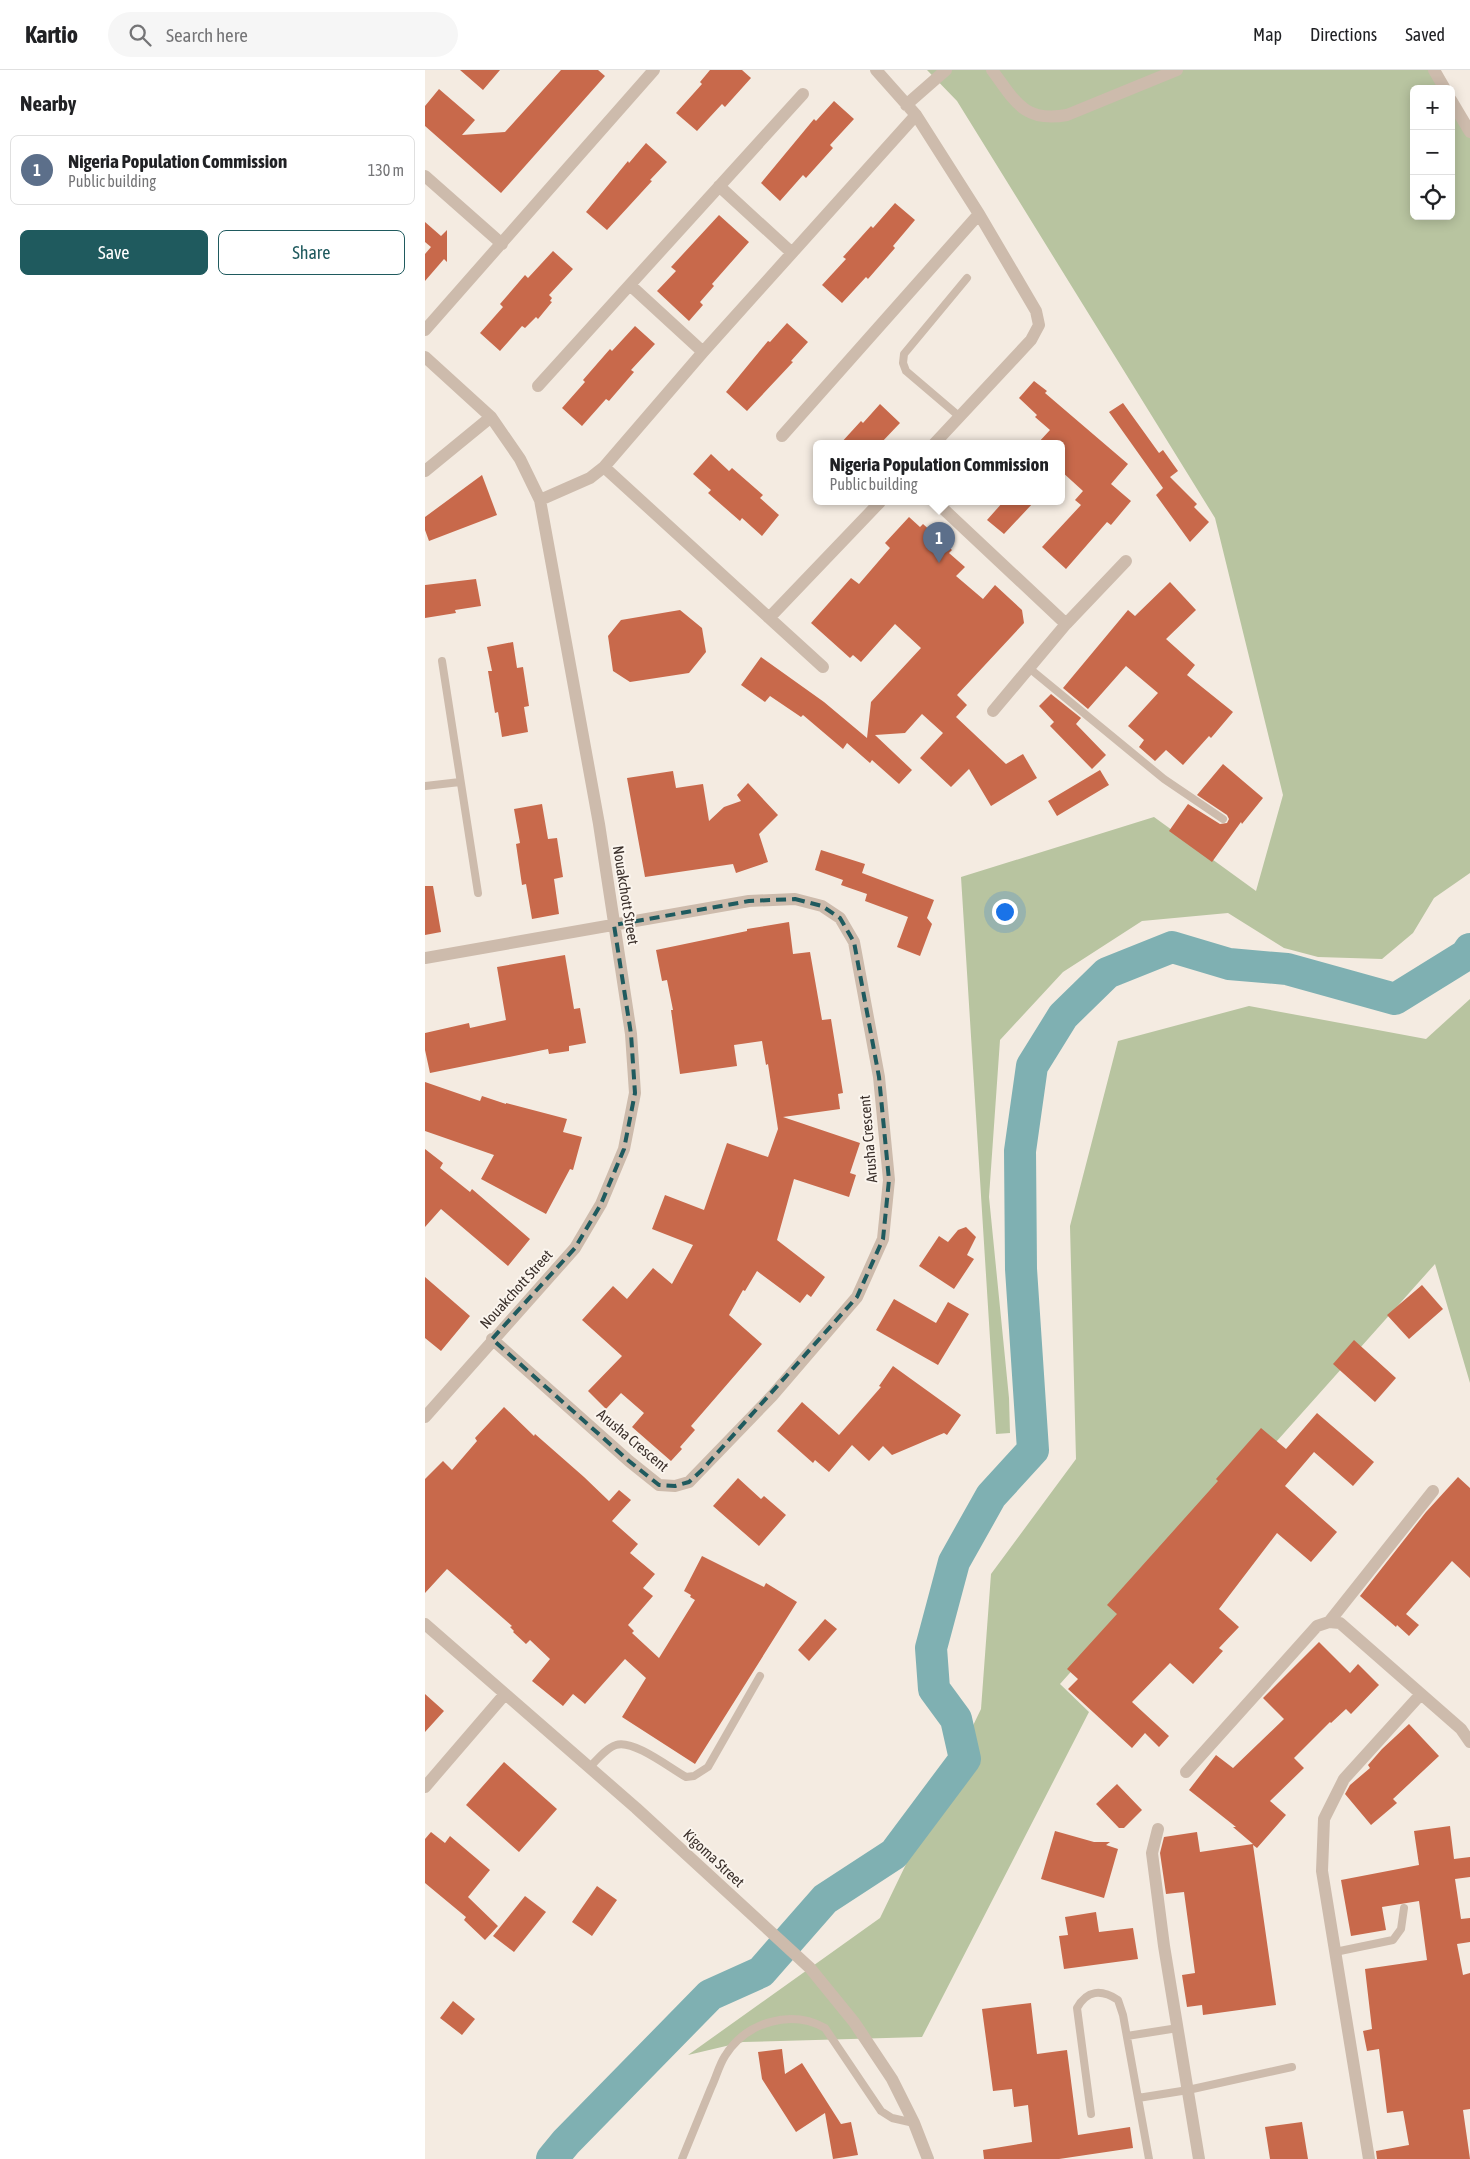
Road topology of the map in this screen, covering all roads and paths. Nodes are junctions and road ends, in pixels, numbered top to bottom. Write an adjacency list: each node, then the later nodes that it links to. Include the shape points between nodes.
1 (654, 70): 16 (street)
2 (876, 70): 9 (street)
3 (946, 70): 9 (street)
4 (992, 70): 5 (street, via 1023,109 1035,116 1051,118 1067,115)
5 (1177, 70)
6 (1433, 70): 7 (street)
7 (1442, 85)
8 (803, 94): 14 (street)
9 (906, 105): 11 (street)
10 (1455, 107): 12 (street)
11 (916, 115): 15 (street); 17 (street)
12 (1470, 132)
13 (425, 176): 16 (street)
14 (719, 186): 17 (street); 19 (street)
15 (979, 214): 25 (street, via 1037,311 1039,325 1031,340); 26 (street)
16 (502, 244): 20 (street)
17 (791, 253): 21 (street)
18 (967, 278): 25 (lane, via 904,354 903,363 906,371)
19 (630, 285): 21 (street); 23 (street)
20 (425, 330)
21 (703, 352): 28 (street)
22 (425, 357): 24 (street, Nouakchott Street)
23 (538, 386)
24 (491, 417): 29 (street); 30 (street, Nouakchott Street, via 520,459)
25 (960, 417): 27 (street)
26 (782, 436)
27 (938, 440)
28 (604, 467): 30 (street, via 590,478); 34 (street)
29 (425, 471)
30 (541, 500): 44 (street, Nouakchott Street)
31 (877, 505): 34 (street)
32 (939, 505): 35 (street)
33 (1126, 561): 35 (street)
34 (769, 618): 37 (street)
35 (1066, 624): 38 (street)
36 (442, 661): 40 (lane)
37 (823, 667)
38 (1029, 668): 39 (street); 42 (lane, via 1164,779)
39 (993, 711)
40 (460, 782): 41 (lane); 43 (lane)
41 (425, 786)
42 (1223, 819)
43 (478, 894)
44 (614, 925): 45 (street, Arusha Crescent); 46 (street, Nouakchott Street, via 631,1034 635,1093 624,1149 601,1204 575,1248); 46 (street, Arusha Crescent, via 749,901 795,899 822,906 840,918 854,942 879,1077 889,1180 883,1239 857,1297 772,1396 702,1470 689,1482 675,1486 659,1486)
45 (425, 958)
46 (493, 1339): 47 (street, Nouakchott Street)
47 (425, 1416)
48 (1433, 1491): 49 (street)
49 (1329, 1622): 53 (street, via 1340,1623); 56 (street, via 1317,1626)
50 (425, 1624): 52 (street, Kigoma Street)
51 (760, 1676): 55 (lane, via 708,1767 693,1776 686,1777 640,1749 623,1743 613,1745)
52 (505, 1694): 55 (street, Kigoma Street); 57 (street)
53 (1421, 1694): 54 (street, via 1461,1729); 60 (street, via 1344,1779 1324,1819 1322,1871)
54 (1470, 1742)
55 (589, 1768): 67 (street, Kigoma Street, via 810,1968 854,2022 892,2079)
56 (1186, 1772)
57 (425, 1787)
58 (1158, 1829): 61 (street, via 1152,1853)
59 (1404, 1908): 60 (lane, via 1401,1929 1393,1940)
60 (1335, 1952): 72 (street)
61 (1177, 2028): 62 (lane); 64 (street)
62 (1127, 2036): 65 (lane); 66 (lane, via 1119,2000 1107,1992 1083,1998 1077,2008)
63 (1292, 2067): 64 (lane)
64 (1188, 2090): 65 (lane); 71 (street)
65 (1138, 2098): 70 (lane)
66 (1091, 2114)
67 (914, 2123): 68 (lane, via 892,2118 881,2111 825,2028 795,2018 766,2022 743,2036 725,2056); 69 (street, Kigoma Street)
68 (681, 2159)
69 (928, 2159)
70 (1149, 2159)
71 (1199, 2159)
72 (1369, 2159)

